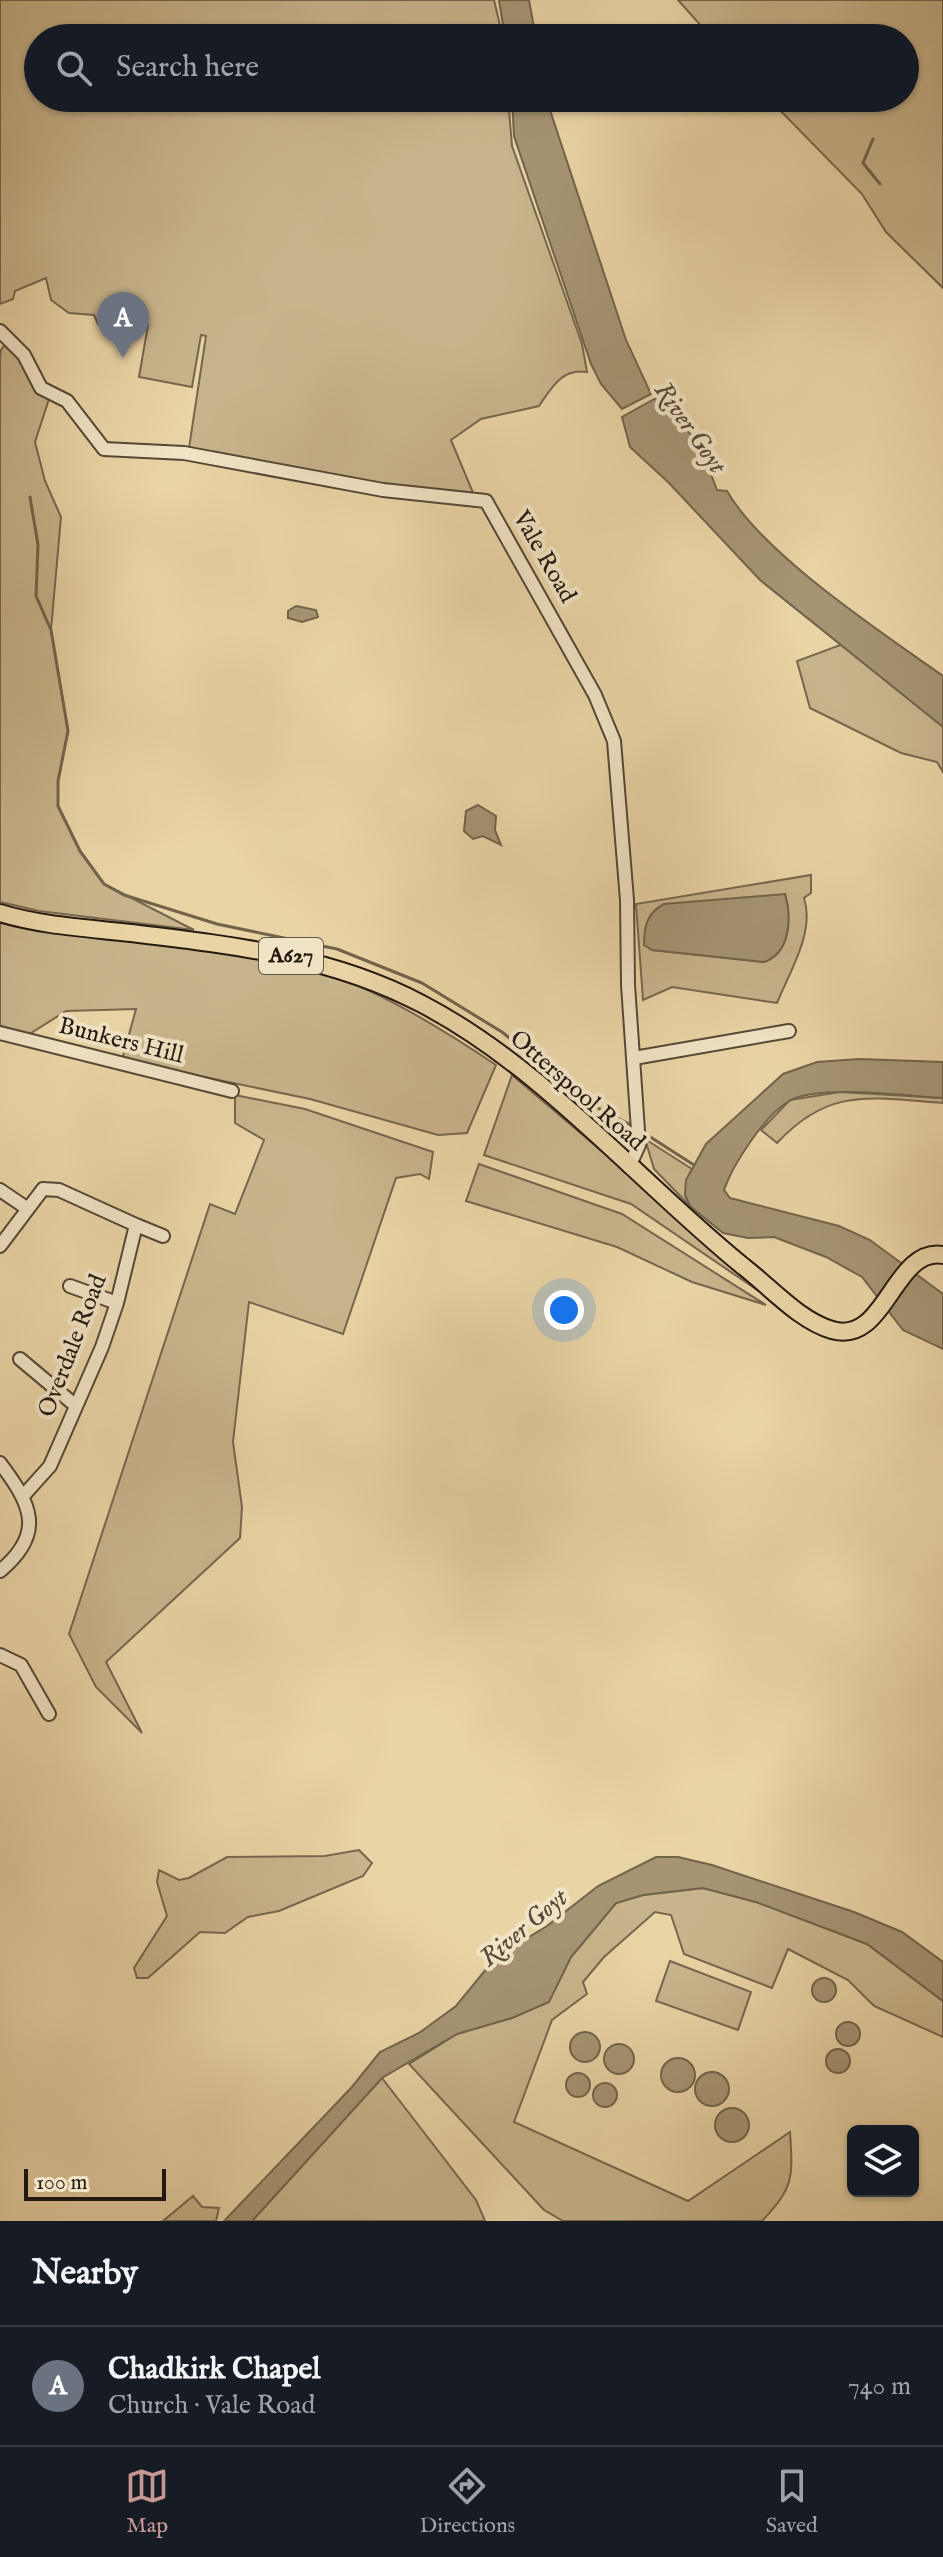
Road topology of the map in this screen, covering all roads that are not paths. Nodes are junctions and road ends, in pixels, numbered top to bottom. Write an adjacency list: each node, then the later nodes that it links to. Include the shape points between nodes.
1 (0, 331): 5 (street, Vale Road, via 24,355 41,388 67,401 104,449 184,453 383,490 486,501 595,695 614,741)
2 (0, 913): 7 (main road, Otterspool Road / A627, via 253,947 371,981 423,1005 519,1068)
3 (789, 1031): 5 (street)
4 (0, 1033): 6 (street, Bunkers Hill)
5 (634, 1058): 7 (street, Vale Road, via 639,1145)
6 (232, 1091)
7 (629, 1167): 13 (main road, Otterspool Road / A627, via 682,1217 809,1319 834,1331 850,1331 874,1316 910,1269 931,1253)
8 (0, 1190): 9 (street)
9 (28, 1209): 10 (street, via 37,1194 49,1188); 12 (street)
10 (136, 1225): 11 (street); 15 (street, Overdale Road)
11 (163, 1236)
12 (0, 1246)
13 (943, 1255)
14 (70, 1286): 15 (street)
15 (117, 1303): 17 (street, Overdale Road)
16 (20, 1359): 17 (street)
17 (76, 1406): 19 (street, Overdale Road, via 50,1466)
18 (0, 1463): 19 (street)
19 (24, 1495): 20 (street, via 30,1512 25,1542)
20 (0, 1571)
21 (0, 1655): 22 (street, via 21,1665)
22 (49, 1714)

